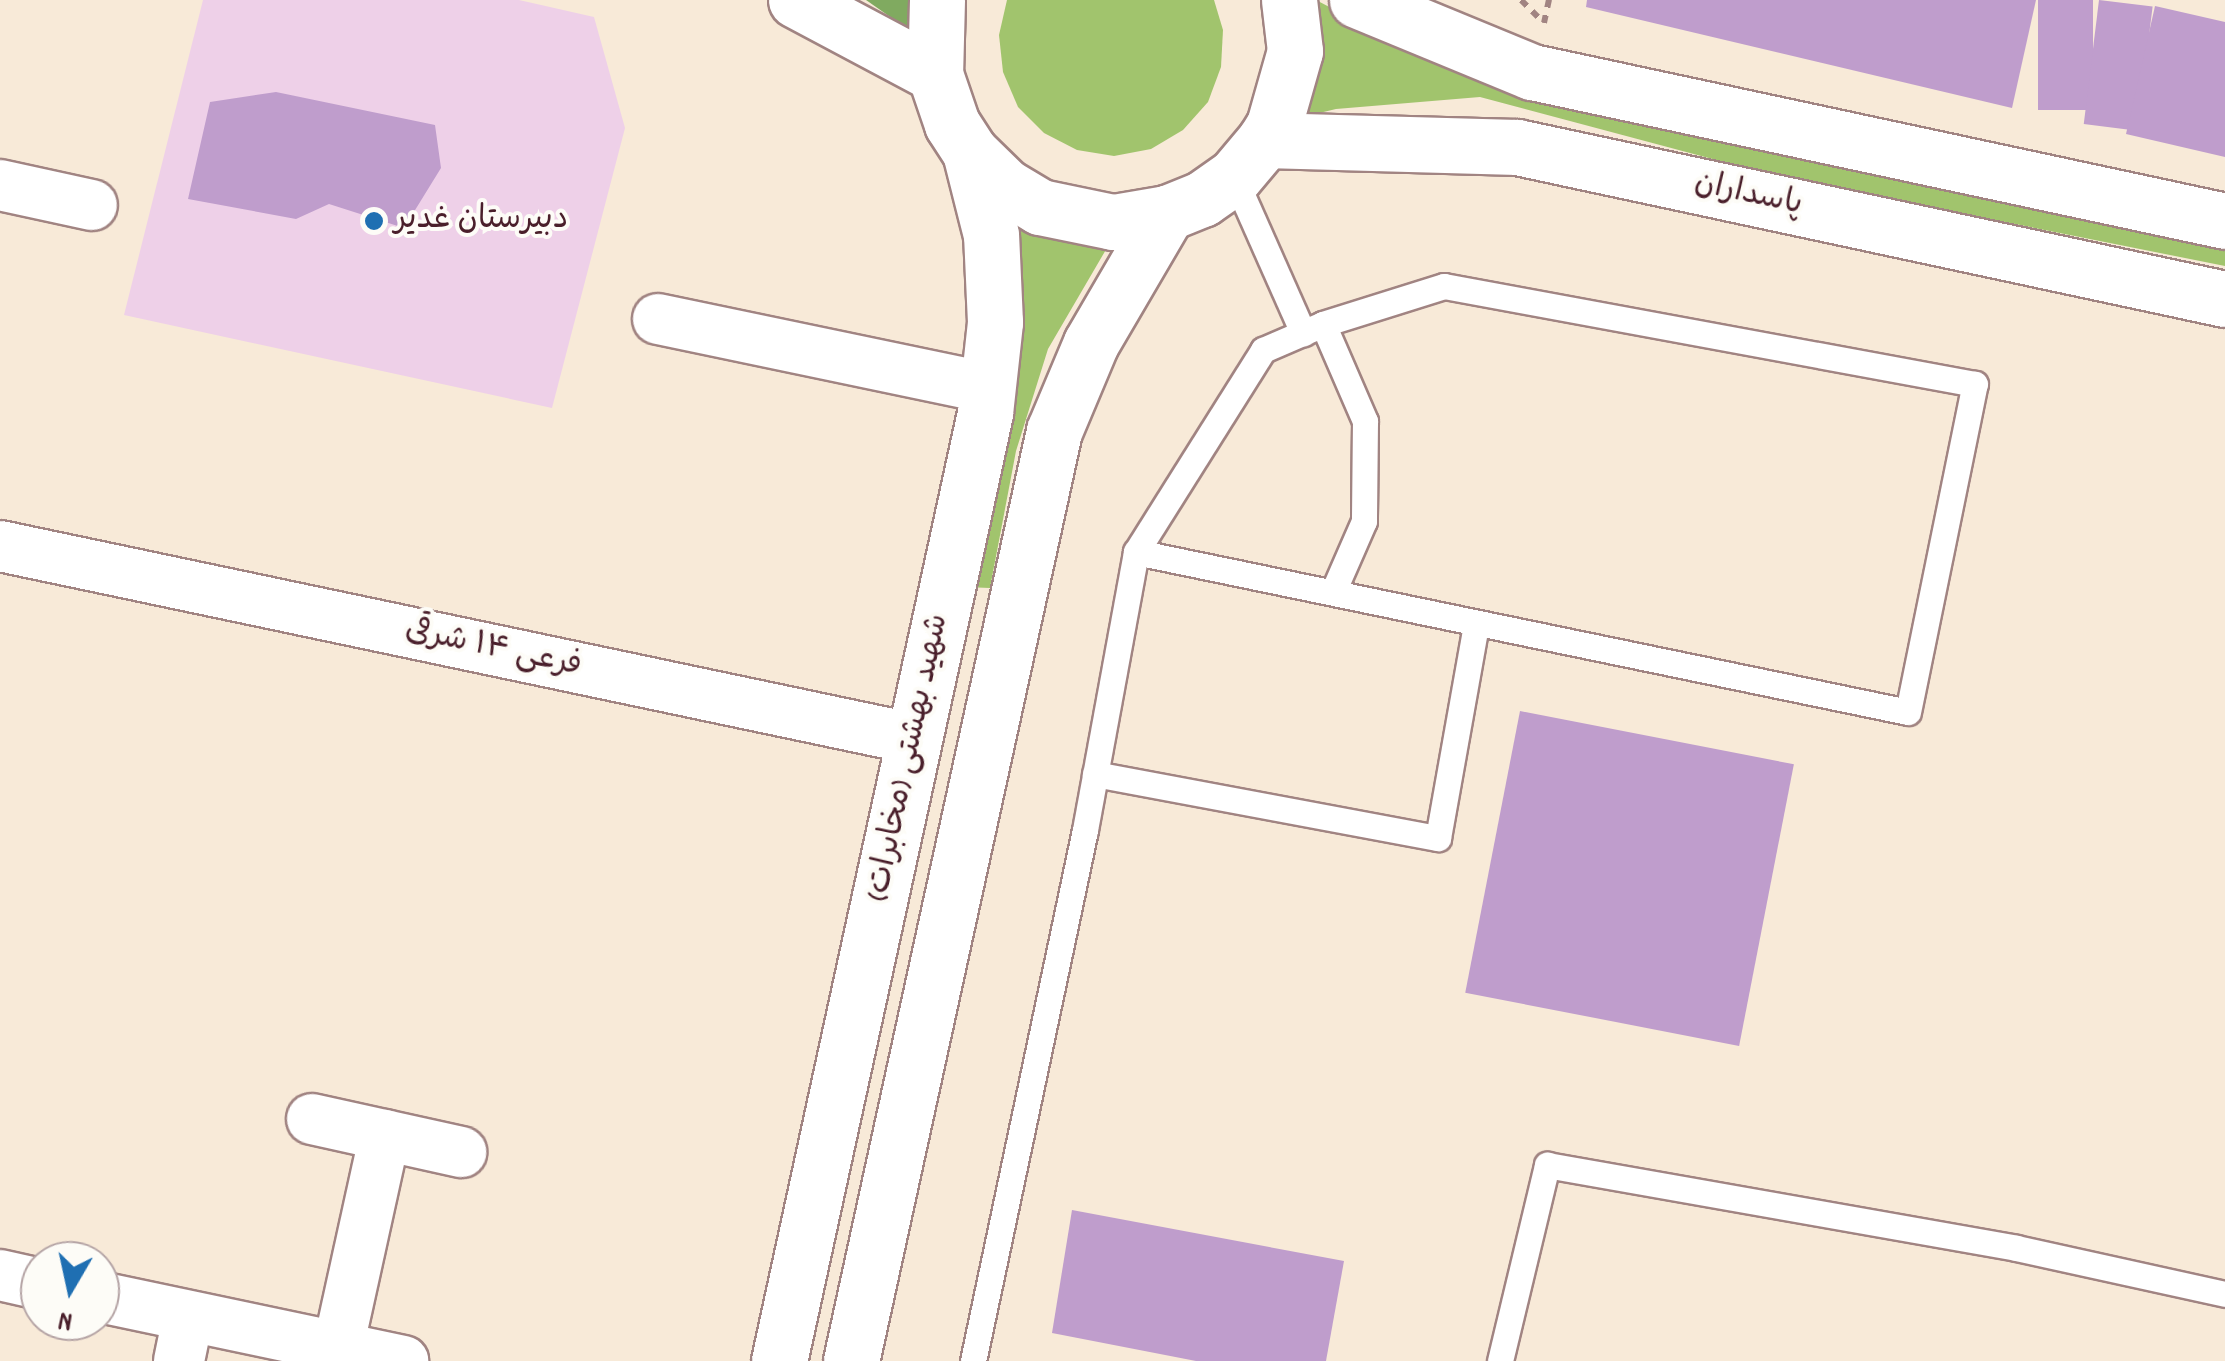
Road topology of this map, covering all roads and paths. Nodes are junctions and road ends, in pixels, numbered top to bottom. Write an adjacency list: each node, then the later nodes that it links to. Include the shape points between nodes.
1 (796, 0): 7 (main road)
2 (937, 0): 7 (main road)
3 (1289, 0): 9 (main road, via 1295,51 1274,125)
4 (1357, 0): 13 (main road, via 1532,72)
5 (1521, 0): 6 (path, via 1544,23)
6 (1549, 0)
7 (935, 74): 8 (main road)
8 (970, 152): 12 (main road, via 1005,186 1040,206 1113,222); 17 (main road, شهید بهشتی (مخابرات), via 991,235 995,322)
9 (1250, 158): 12 (main road, via 1202,200); 14 (main road, پاسداران, via 1517,147); 16 (lane)
10 (0, 185): 11 (street)
11 (92, 205)
12 (1167, 214): 33 (main road, via 1091,342 1054,431)
13 (2225, 221)
14 (2225, 299)
15 (658, 319): 17 (street)
16 (1313, 328): 19 (lane, via 1263,350); 20 (lane, via 1365,421 1364,521); 21 (lane, via 1444,286 1974,384 1908,712)
17 (988, 388): 22 (main road, شهید بهشتی (مخابرات))
18 (0, 546): 22 (street, فرعی ۱۴ شرقی)
19 (1136, 552): 20 (lane); 23 (lane)
20 (1333, 592): 21 (lane)
21 (1476, 625): 23 (lane, via 1438,838)
22 (915, 738): 32 (main road, شهید بهشتی (مخابرات))
23 (1095, 774): 34 (lane)
24 (312, 1119): 25 (street)
25 (385, 1135): 26 (street); 30 (street)
26 (462, 1152)
27 (2225, 1294): 35 (lane, via 2016,1248 1548,1165)
28 (120, 1307): 29 (street)
29 (184, 1339): 30 (street)
30 (338, 1348): 31 (street)
31 (403, 1361)
32 (779, 1361)
33 (850, 1361)
34 (973, 1361)
35 (1500, 1361)

